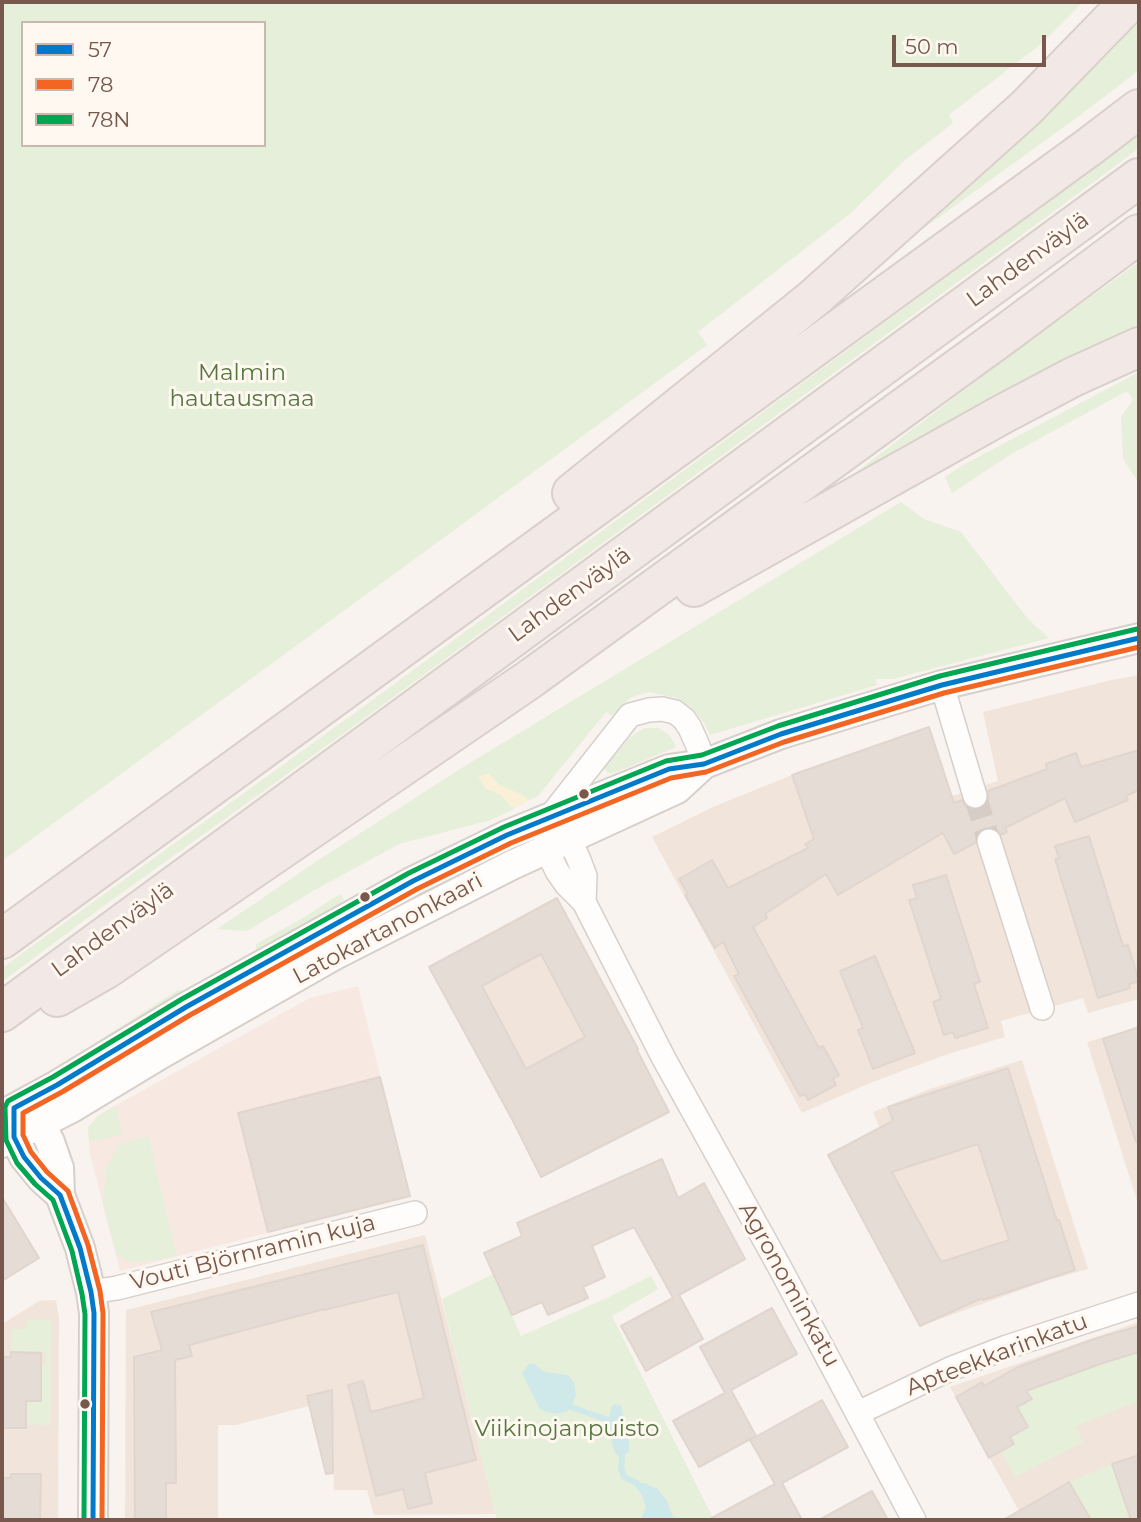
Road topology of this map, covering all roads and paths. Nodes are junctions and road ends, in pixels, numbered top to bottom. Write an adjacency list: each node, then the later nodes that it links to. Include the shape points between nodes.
1 (1110, 2): 3 (highway)
2 (1129, 2): 3 (highway)
3 (1026, 108): 10 (highway, via 814,298 574,492)
4 (1139, 109): 10 (highway)
5 (1139, 178): 19 (highway, Lahdenväylä)
6 (1139, 234): 9 (highway)
7 (1139, 346): 9 (highway, via 1001,415)
8 (1139, 638): 11 (street, Latokartanonkaari)
9 (530, 679): 20 (highway, via 106,969)
10 (350, 685): 17 (highway)
11 (942, 685): 12 (street, Latokartanonkaari, via 780,734); 13 (street)
12 (704, 764): 14 (street, Latokartanonkaari, via 669,769); 14 (street, via 690,728 675,712 662,709 630,715); 16 (street, Latokartanonkaari, via 677,789)
13 (975, 796)
14 (548, 818): 16 (street); 22 (street, Latokartanonkaari, via 413,881 186,1007 57,1085)
15 (989, 841): 18 (street)
16 (558, 843): 21 (street, Latokartanonkaari, via 309,969); 27 (street, Agronominkatu, via 566,884 584,902)
17 (2, 939)
18 (1042, 1008)
19 (2, 1012)
20 (2, 1029)
21 (41, 1124): 22 (street, Latokartanonkaari); 23 (street, via 59,1168)
22 (8, 1126): 23 (street, via 24,1157)
23 (60, 1195): 25 (street)
24 (415, 1213): 25 (street, Vouti Björnramin kuja)
25 (91, 1292): 28 (street)
26 (1139, 1304): 27 (street, Apteekkarinkatu, via 962,1364)
27 (858, 1413): 29 (street, Agronominkatu)
28 (93, 1520)
29 (914, 1520)

